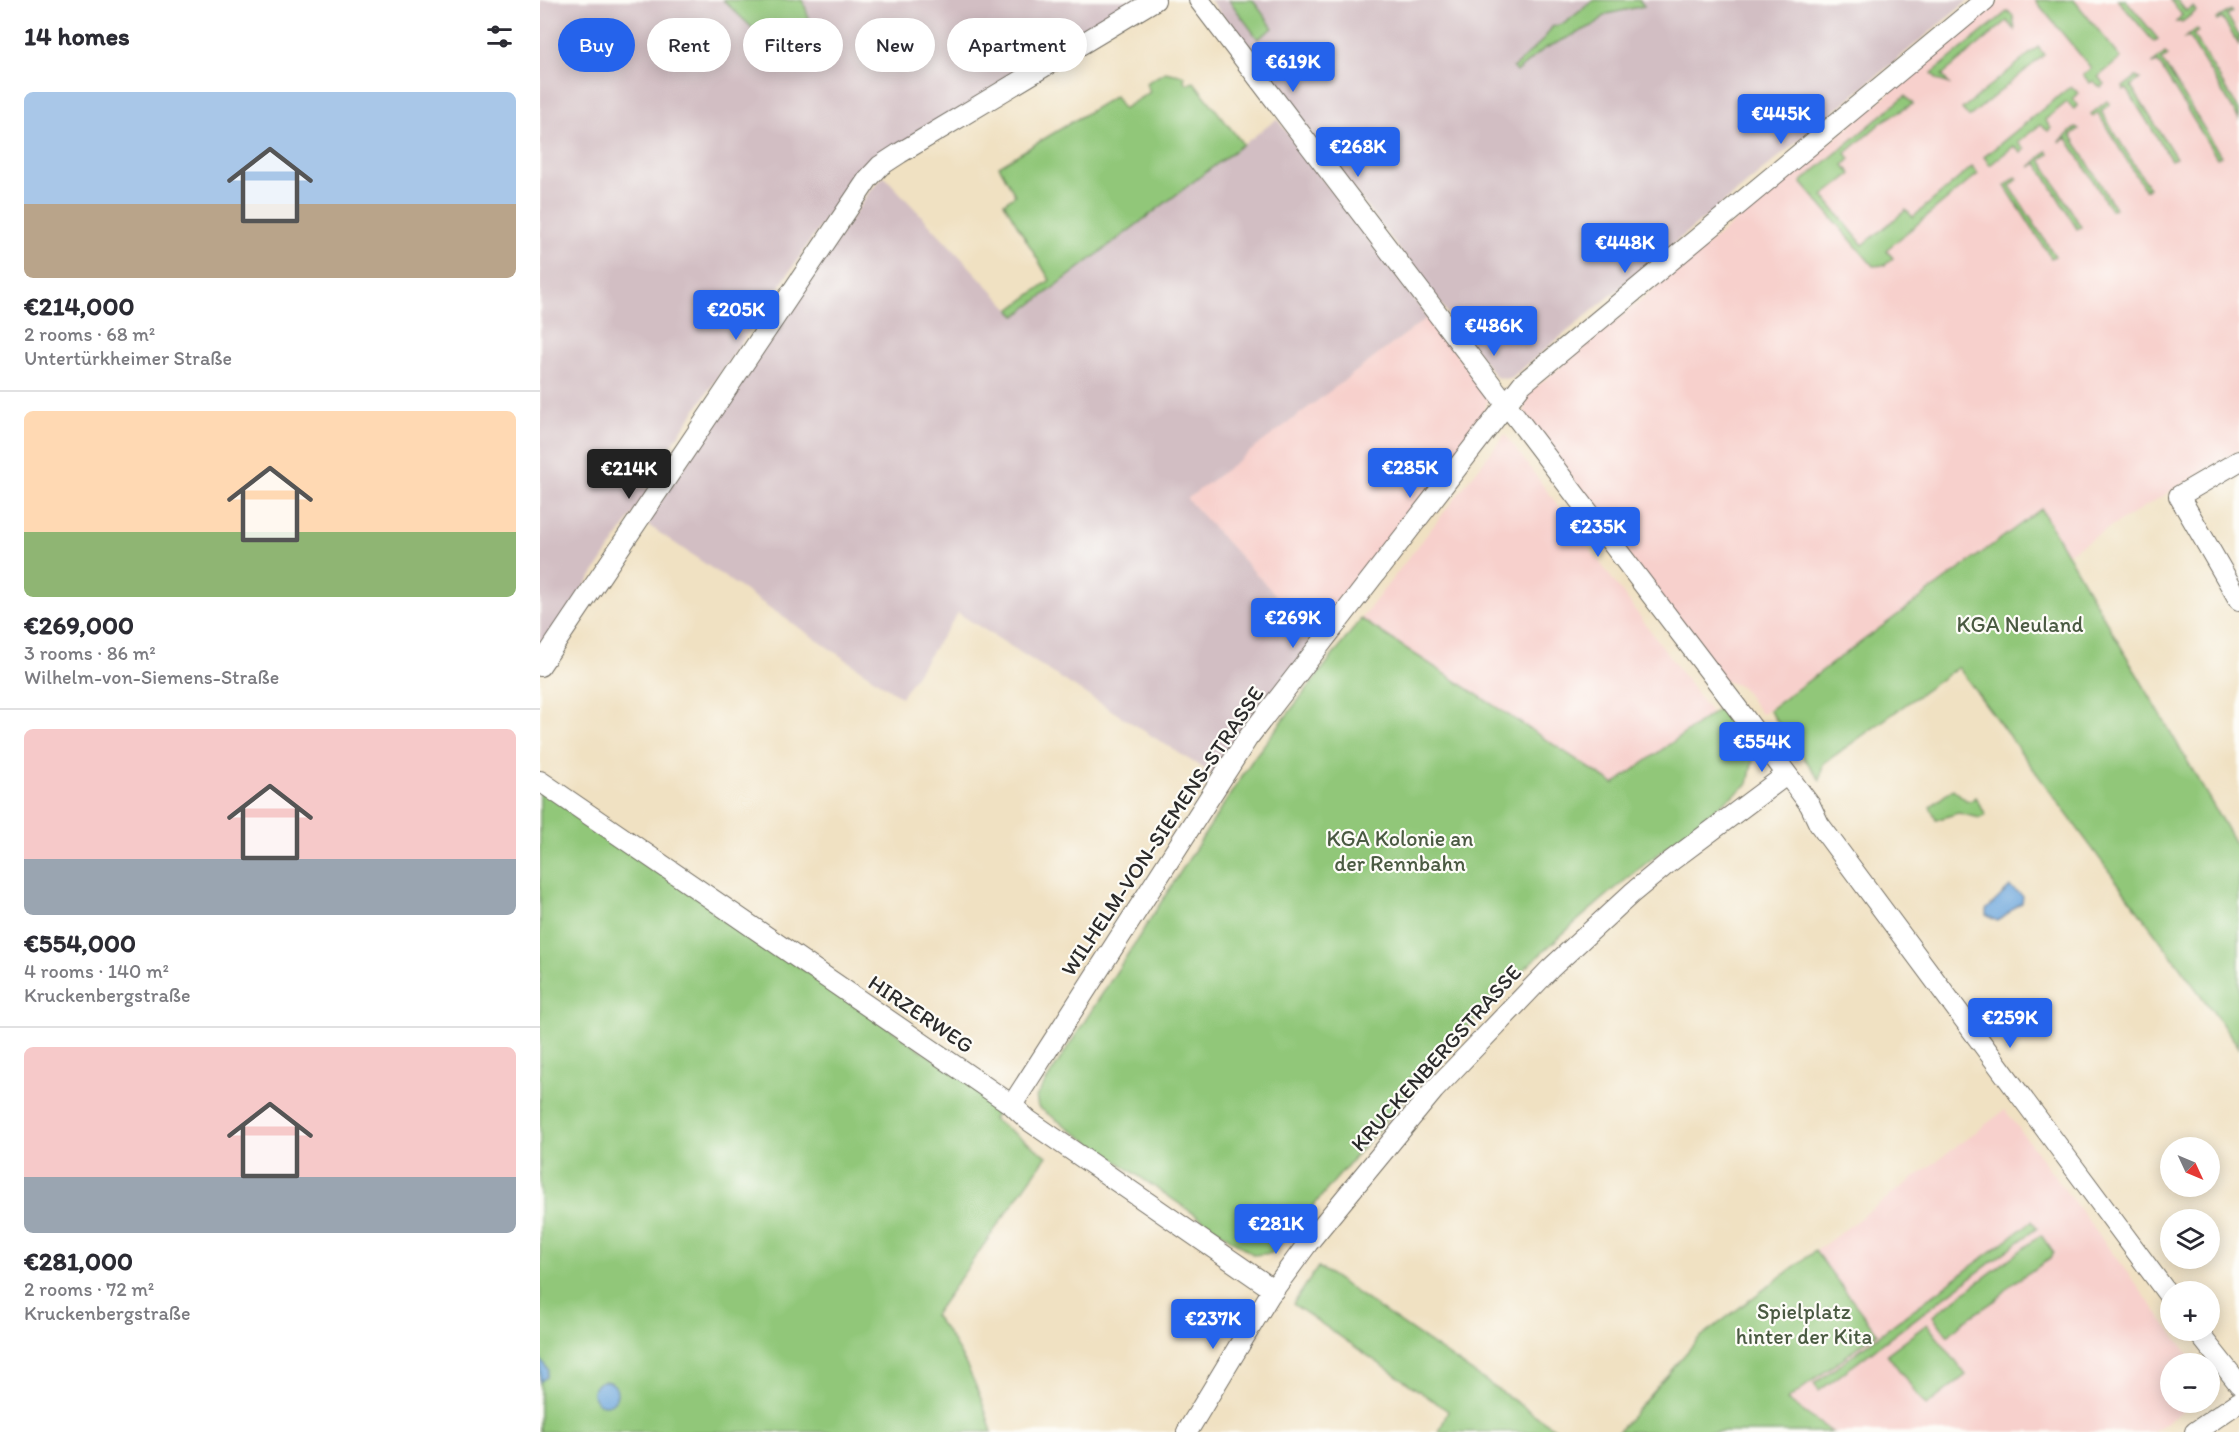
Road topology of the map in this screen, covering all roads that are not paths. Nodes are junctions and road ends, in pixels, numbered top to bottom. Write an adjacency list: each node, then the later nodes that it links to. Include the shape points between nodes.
1 (1155, 0): 7 (street, via 880,166)
2 (1198, 0): 4 (street)
3 (1985, 0): 4 (street, WILHELM-VON-SIEMENS-STRASSE, via 1522,384)
4 (1506, 403): 8 (street); 10 (street, WILHELM-VON-SIEMENS-STRASSE, via 1247,739)
5 (2239, 461): 6 (street, via 2179,496)
6 (2239, 600)
7 (540, 666)
8 (1786, 775): 11 (street); 12 (street, KRUCKENBERGSTRASSE, via 1666,864 1496,1024 1372,1163)
9 (540, 781): 10 (street, HIRZERWEG)
10 (1012, 1105): 12 (street, HIRZERWEG, via 1028,1120)
11 (2160, 1284)
12 (1274, 1290): 16 (street, KRUCKENBERGSTRASSE)
13 (2205, 1341): 14 (street)
14 (2239, 1384)
15 (2239, 1402): 17 (street)
16 (1187, 1432)
17 (2195, 1432)

